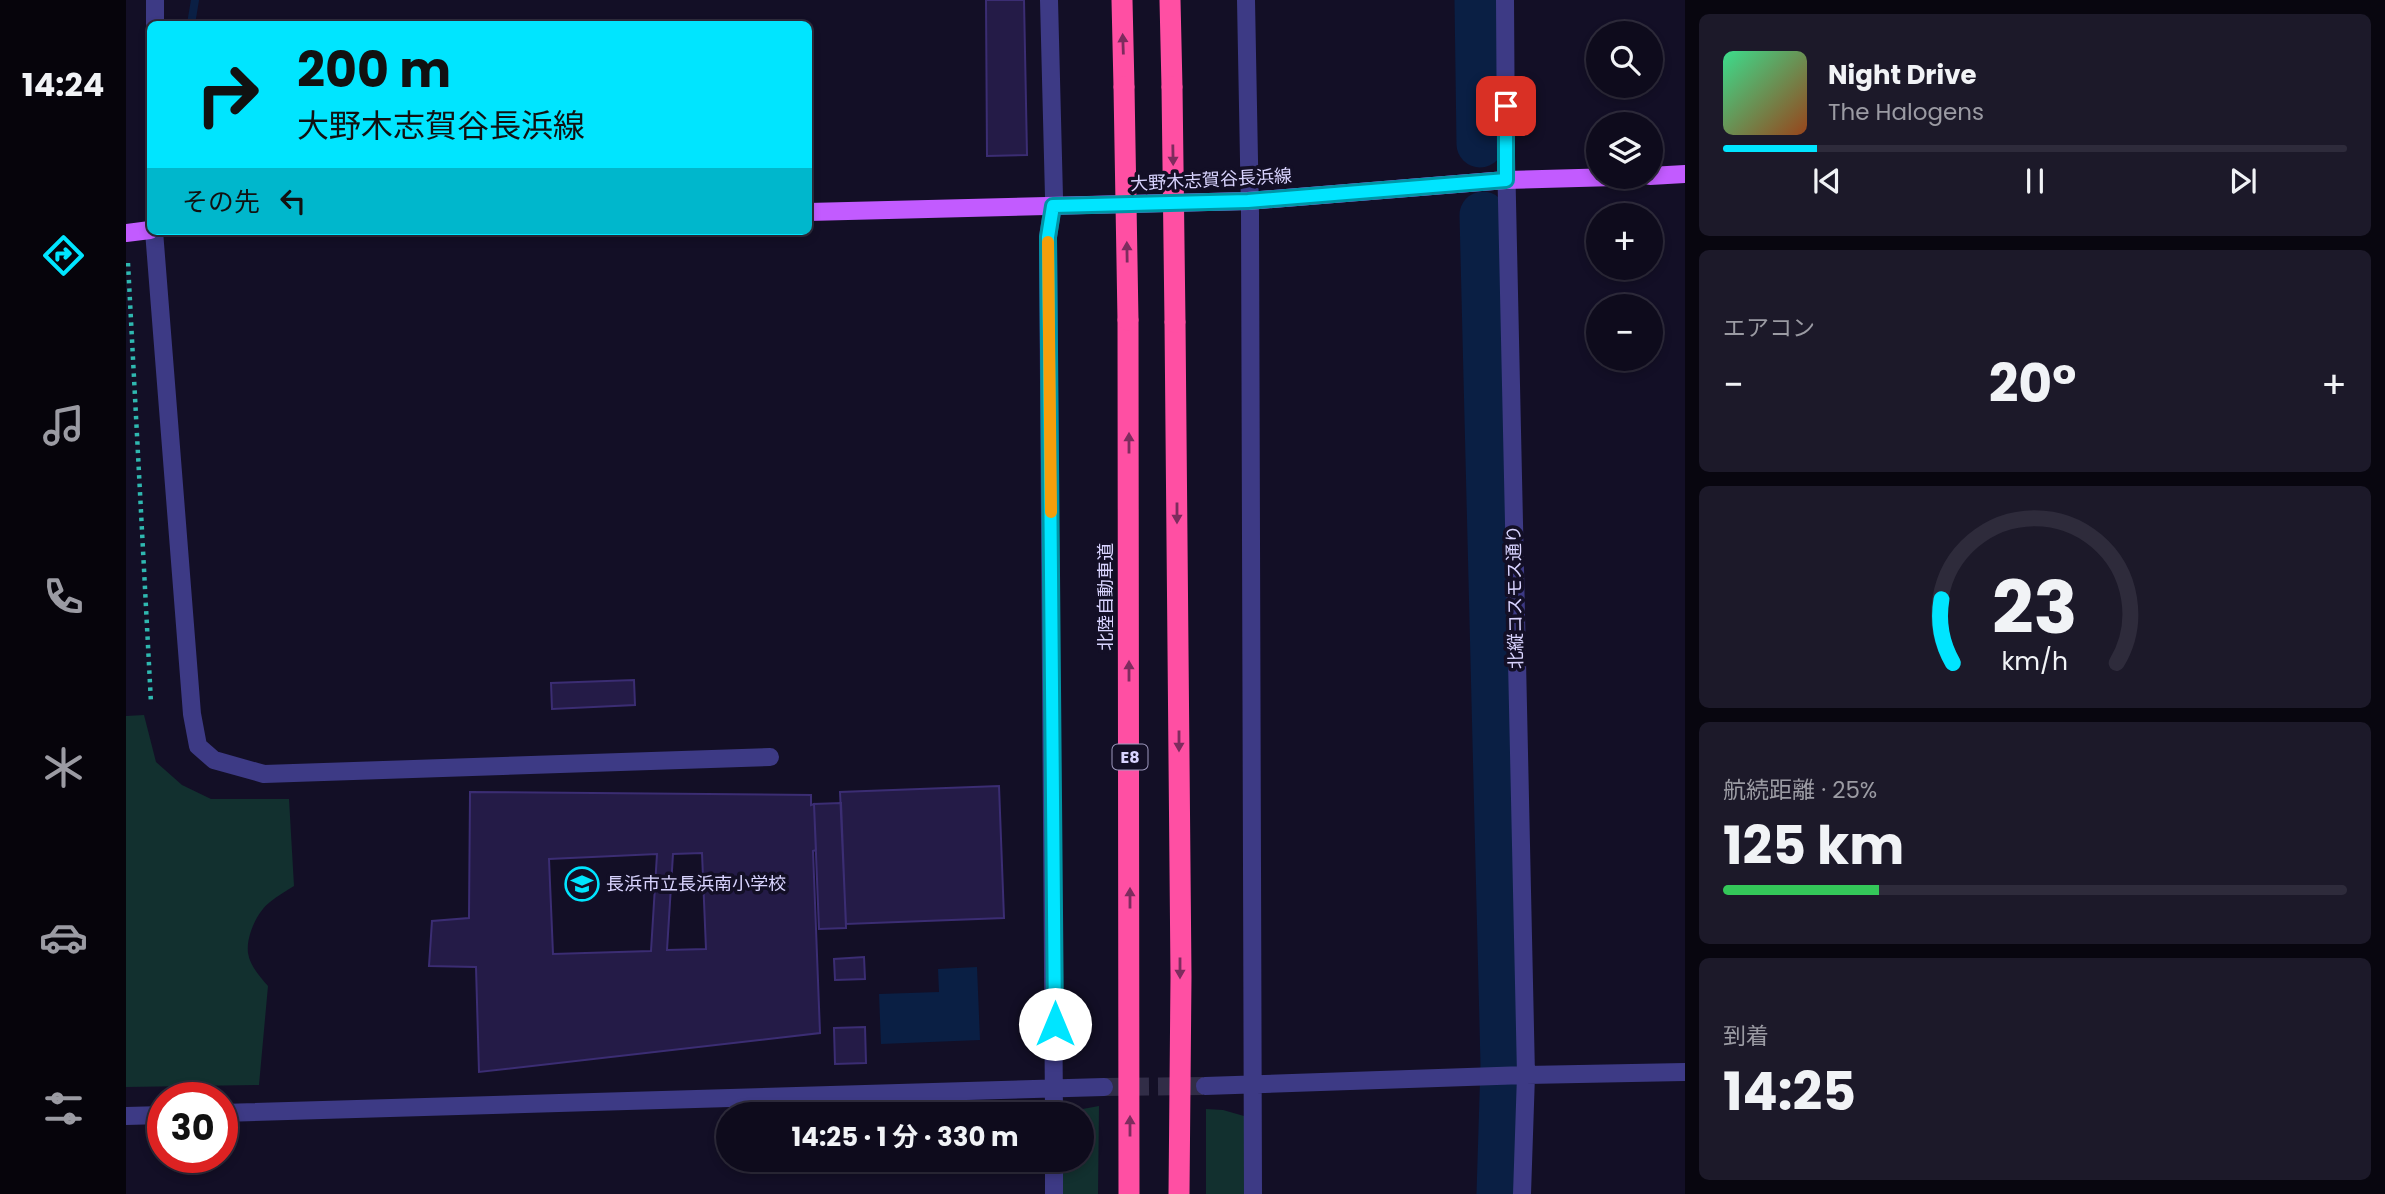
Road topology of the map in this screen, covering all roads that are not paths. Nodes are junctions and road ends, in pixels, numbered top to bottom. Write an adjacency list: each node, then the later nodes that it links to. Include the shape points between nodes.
1 (155, 0): 7 (street)
2 (1049, 0): 13 (street)
3 (1122, 0): 31 (highway, 北陸自動車道 / E8, one-way to 3, bridge, via 1128,320)
4 (1170, 0): 32 (highway, one-way to 32, bridge, via 1181,977)
5 (1246, 0): 12 (street)
6 (1505, 0): 11 (street, 北縦コスモス通り)
7 (155, 21)
8 (1685, 174): 9 (main road)
9 (1663, 175)
10 (1586, 178): 11 (main road, 大野木志賀谷長浜線)
11 (1506, 180): 12 (main road, 大野木志賀谷長浜線); 20 (street, 北縦コスモス通り)
12 (1248, 201): 13 (main road, 大野木志賀谷長浜線); 22 (street)
13 (1053, 206): 14 (main road, 大野木志賀谷長浜線); 24 (street, via 1048,251)
14 (812, 212)
15 (147, 231): 16 (main road)
16 (126, 233)
17 (152, 235): 18 (street, via 192,714 198,746 214,760 264,774)
18 (770, 757)
19 (1685, 1072): 20 (street)
20 (1512, 1075): 22 (street); 34 (street, 北縦コスモス通り)
21 (1205, 1086): 22 (street)
22 (1254, 1086): 33 (street)
23 (1104, 1087): 24 (street)
24 (1054, 1088): 25 (street); 26 (street)
25 (1054, 1102)
26 (238, 1113)
27 (147, 1115): 28 (street)
28 (126, 1116)
29 (1054, 1172): 30 (street)
30 (1054, 1194)
31 (1129, 1194)
32 (1179, 1194)
33 (1253, 1194)
34 (1522, 1194)

